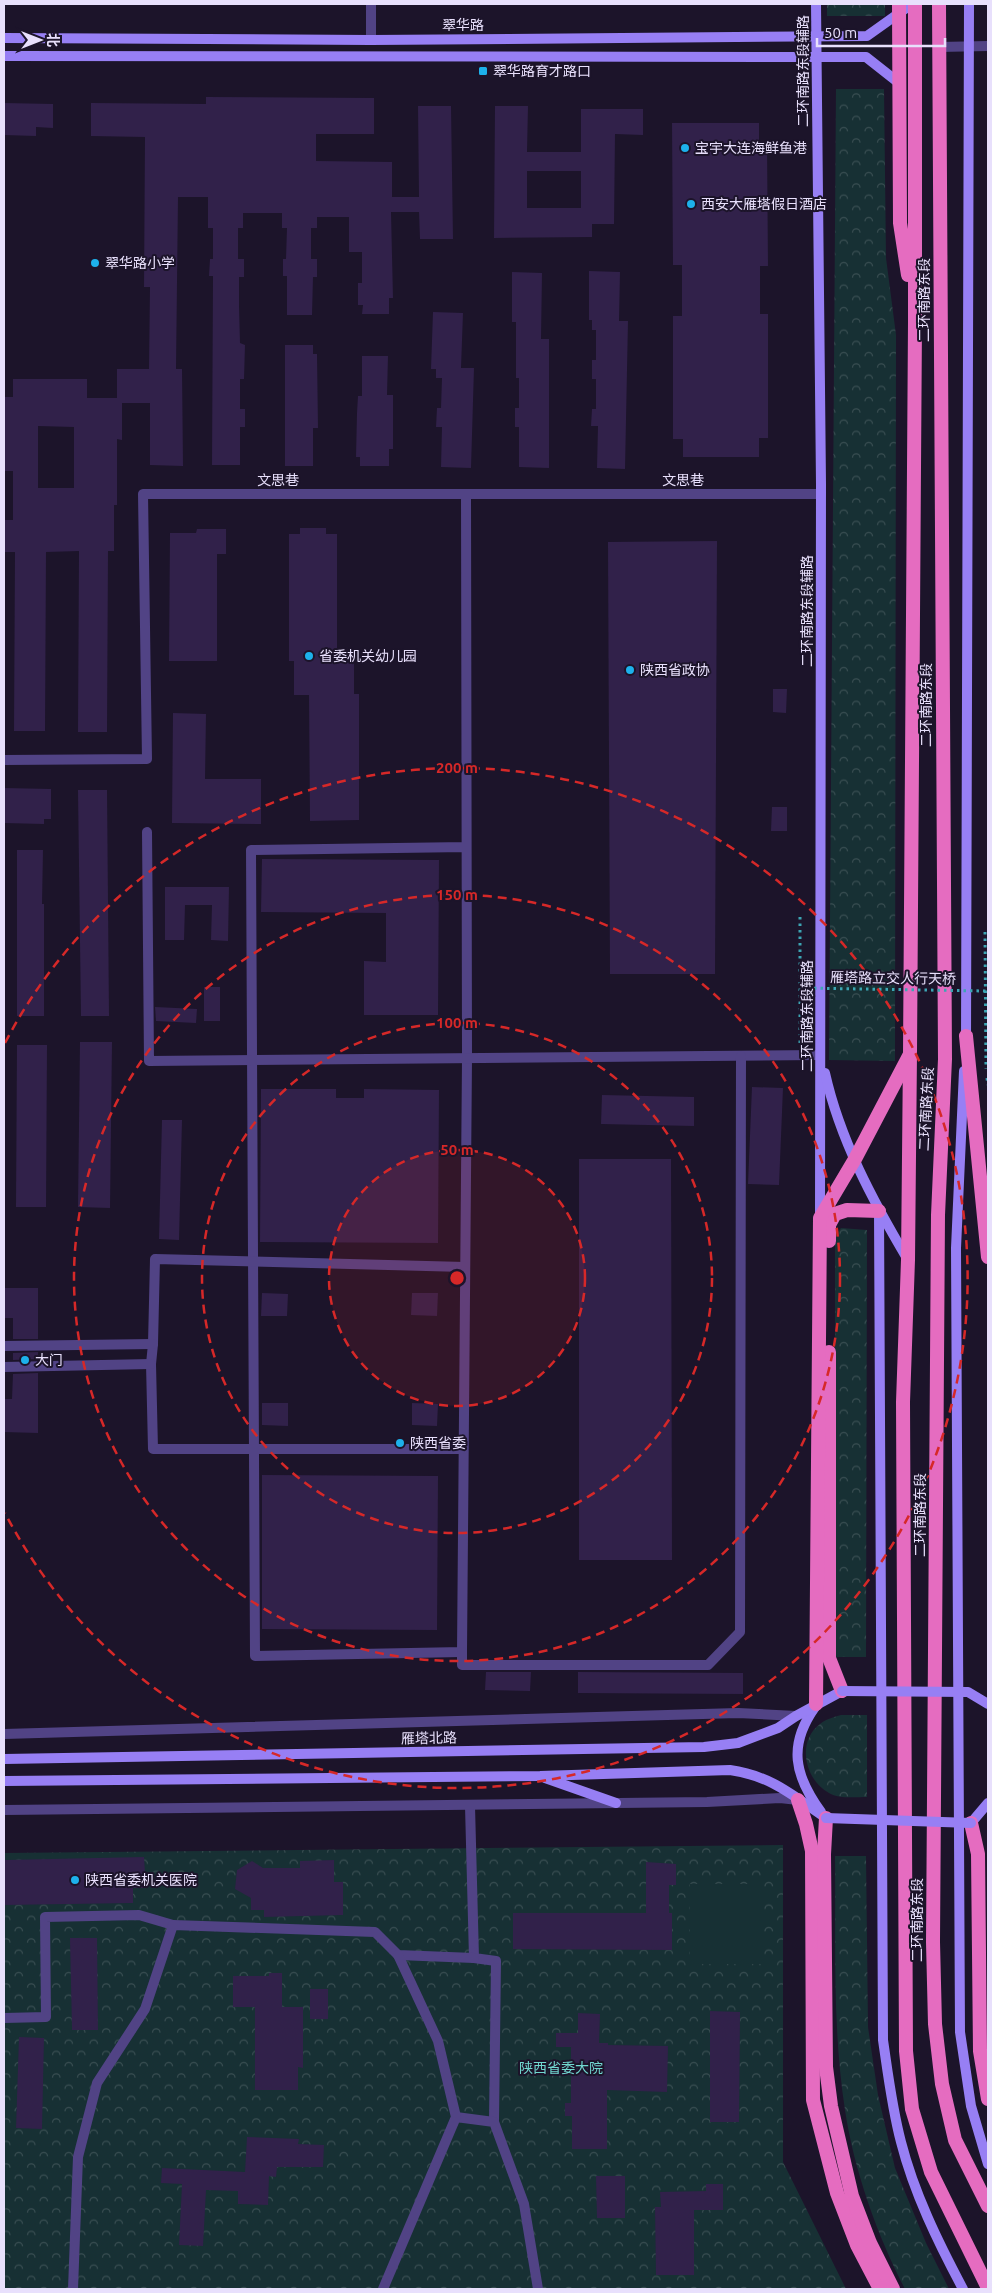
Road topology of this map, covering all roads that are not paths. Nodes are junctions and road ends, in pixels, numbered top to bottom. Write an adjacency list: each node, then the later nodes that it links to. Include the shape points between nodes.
1 (371, 4): 9 (street)
2 (816, 4): 7 (main road, 二环南路东段辅路)
3 (914, 4): 6 (main road, 翠华路); 16 (highway, 二环南路东段)
4 (939, 4): 12 (highway, 二环南路东段)
5 (969, 4): 10 (main road)
6 (899, 8): 7 (main road, 翠华路, via 866,36); 15 (highway)
7 (816, 37): 9 (main road, 翠华路); 14 (main road, 二环南路东段辅路)
8 (4, 38): 9 (main road, 翠华路)
9 (371, 40)
10 (969, 46): 11 (street); 12 (street); 22 (main road)
11 (988, 46)
12 (939, 47): 65 (highway, 二环南路东段, via 945,1059 938,1215 935,2024 942,2084 955,2140)
13 (4, 56): 14 (main road)
14 (816, 57): 15 (main road, via 866,57); 18 (main road, 二环南路东段辅路)
15 (899, 82): 16 (highway, via 900,223)
16 (915, 322): 23 (highway, 二环南路东段)
17 (466, 494): 18 (street, 文思巷); 19 (street, 文思巷, via 143,494 146,759); 21 (street)
18 (821, 494): 24 (main road, 二环南路东段辅路)
19 (4, 760)
20 (147, 832): 27 (street, via 149,1062)
21 (466, 847): 26 (street); 27 (street, via 251,850)
22 (966, 1036): 31 (highway); 64 (main road, via 956,1248 960,2032 971,2106)
23 (910, 1053): 28 (highway); 32 (highway, 二环南路东段)
24 (820, 1055): 25 (street); 28 (main road, via 833,1109); 30 (main road, 二环南路东段辅路)
25 (741, 1056): 26 (street); 41 (street, via 740,1632 708,1665 462,1665)
26 (467, 1058): 27 (street); 34 (street)
27 (252, 1060): 33 (street)
28 (855, 1159): 29 (main road); 30 (highway)
29 (879, 1211): 32 (main road); 42 (highway, via 841,1211 835,1214 829,1225 829,1658); 72 (main road, via 883,2040 901,2143 924,2209)
30 (820, 1218): 43 (highway)
31 (988, 1257)
32 (908, 1260): 66 (highway, 二环南路东段, via 903,1402 906,2051 912,2109 931,2172)
33 (254, 1263): 34 (street); 35 (street, via 155,1259); 39 (street)
34 (464, 1267): 40 (street)
35 (153, 1344): 36 (street); 37 (street)
36 (4, 1346)
37 (151, 1364): 38 (street); 39 (street, via 153,1448)
38 (4, 1367)
39 (254, 1448): 40 (street); 41 (street, via 255,1656)
40 (463, 1448): 41 (street)
41 (462, 1652)
42 (842, 1691): 43 (main road, 雁塔北路); 44 (main road, bridge, via 968,1692)
43 (816, 1704): 45 (main road, 雁塔北路); 55 (main road, via 802,1728 796,1754 807,1792)
44 (988, 1704)
45 (796, 1716): 46 (street, via 738,1713); 47 (main road, 雁塔北路, via 778,1728 738,1743 704,1747)
46 (4, 1734)
47 (4, 1759)
48 (540, 1776): 49 (main road); 50 (main road, via 730,1770 771,1781); 51 (main road)
49 (4, 1781)
50 (798, 1800): 51 (street); 55 (main road); 70 (highway, via 812,1851 813,2100 836,2193 857,2245)
51 (616, 1803): 53 (street)
52 (988, 1803): 56 (main road)
53 (470, 1806): 54 (street); 59 (street)
54 (4, 1810)
55 (826, 1818): 56 (main road, bridge); 71 (highway, via 827,2074 852,2196 870,2243)
56 (971, 1823): 61 (highway, via 978,1854 980,2050)
57 (173, 1925): 58 (street, via 375,1932); 60 (street, via 139,1915 45,1917 46,2017); 67 (street, via 145,2009 97,2083 78,2157)
58 (398, 1955): 59 (street); 62 (street, via 438,2041)
59 (474, 1958): 63 (street, via 496,1960)
60 (4, 2018)
61 (988, 2099)
62 (456, 2117): 63 (street); 68 (street)
63 (494, 2122): 69 (street, via 524,2204)
64 (988, 2164)
65 (988, 2206)
66 (988, 2288)
67 (74, 2289)
68 (383, 2289)
69 (538, 2289)
70 (880, 2289)
71 (894, 2289)
72 (963, 2289)

